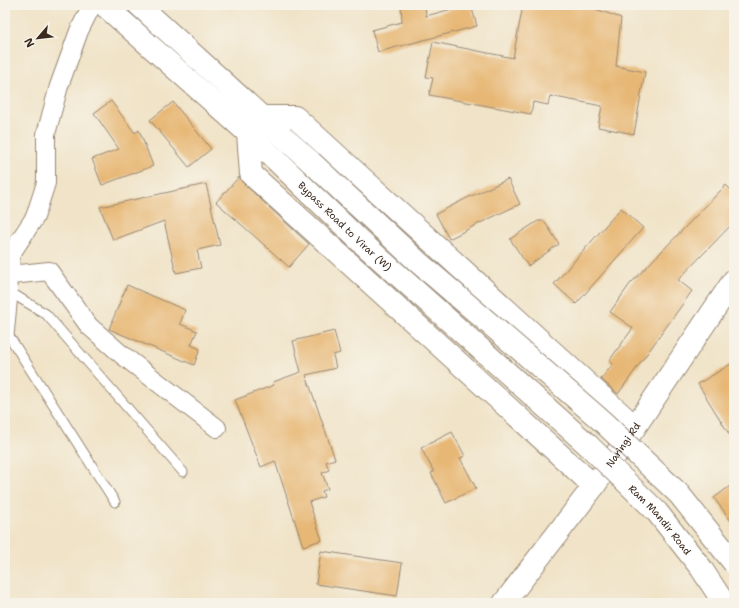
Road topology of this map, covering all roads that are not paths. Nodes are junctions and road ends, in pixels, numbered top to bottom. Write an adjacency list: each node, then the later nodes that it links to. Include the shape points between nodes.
1 (92, 5): 6 (street, via 79,31 59,86 46,134 46,183 35,218)
2 (104, 5): 5 (main road, Bypass Road to Virar (W))
3 (140, 5): 4 (main road)
4 (263, 117): 9 (main road, via 295,117); 15 (main road, bridge, via 418,262 603,422 679,494)
5 (248, 133): 11 (main road, Bypass Road to Virar (W), via 360,241); 13 (main road, via 251,174)
6 (9, 264): 8 (lane); 10 (street, via 49,271 89,326)
7 (734, 280): 9 (main road, Naringi Rd)
8 (13, 294): 12 (lane, via 46,314); 14 (lane, via 9,336)
9 (635, 427): 13 (main road, Naringi Rd)
10 (217, 428)
11 (588, 445): 17 (main road, Ram Mandir Road, bridge, via 657,512 701,568)
12 (183, 472)
13 (594, 486): 16 (main road, Naringi Rd)
14 (115, 502)
15 (734, 562)
16 (504, 603)
17 (724, 603)

